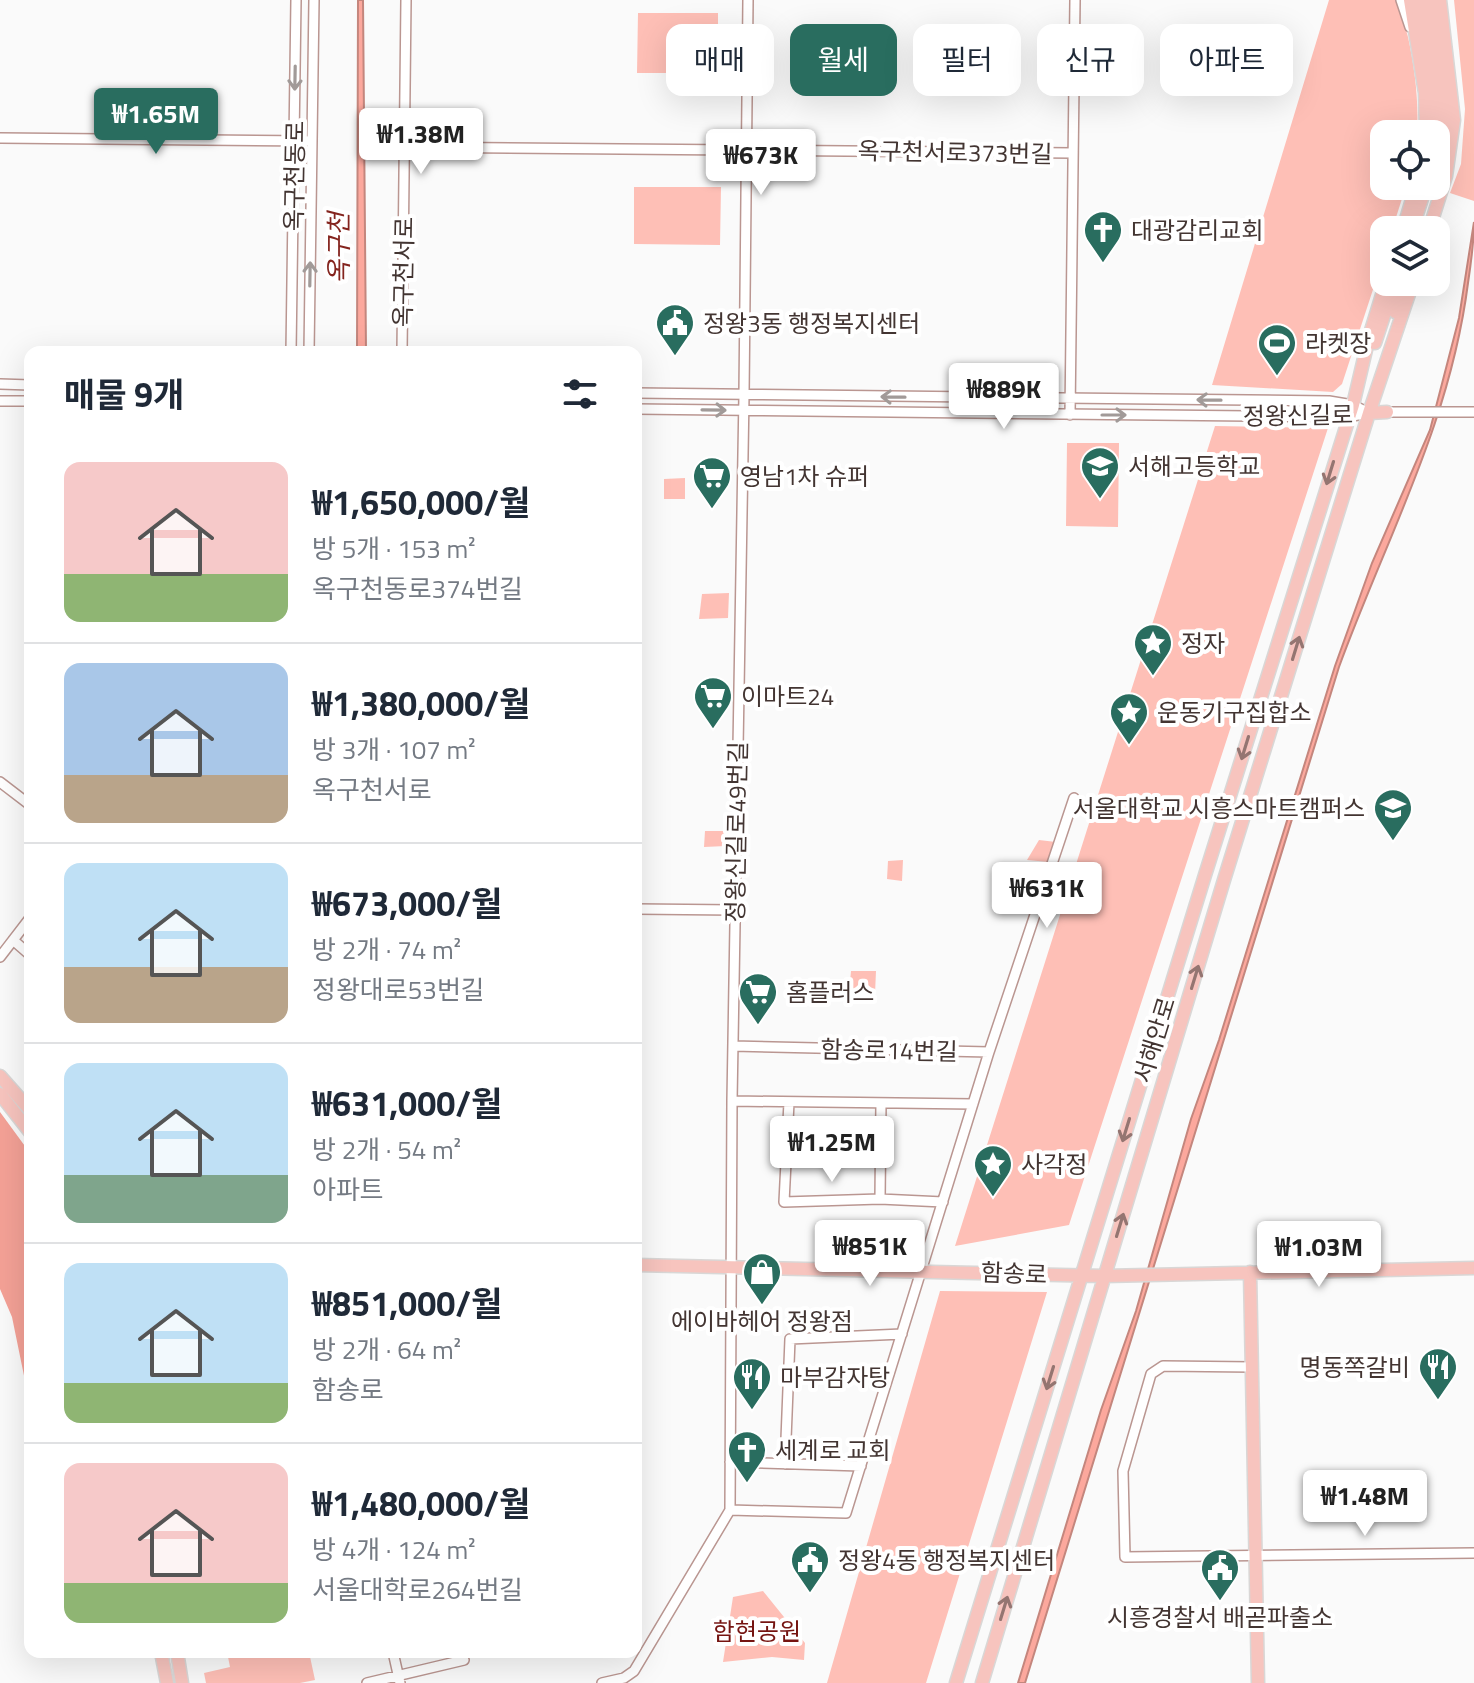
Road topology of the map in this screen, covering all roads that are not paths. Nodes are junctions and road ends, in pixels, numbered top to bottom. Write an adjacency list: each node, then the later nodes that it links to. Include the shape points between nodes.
1 (296, 0): 16 (street, 옥구천동로, one-way to 16)
2 (314, 0): 17 (street, 옥구천동로)
3 (406, 0): 18 (street, 옥구천서로)
4 (748, 0): 19 (street, 정왕신길로49번길)
5 (1075, 0): 20 (street)
6 (1401, 0): 11 (street)
7 (1410, 0): 11 (main road)
8 (1420, 0): 13 (main road)
9 (1429, 0): 14 (main road)
10 (1440, 0): 21 (main road, via 1454,120)
11 (1417, 45): 12 (main road)
12 (1426, 120)
13 (1436, 120)
14 (1445, 120)
15 (0, 138): 16 (street)
16 (294, 141): 17 (street); 25 (street, 옥구천동로)
17 (312, 141): 26 (street, 옥구천동로, one-way to 17)
18 (404, 147): 19 (street, 옥구천서로373번길); 27 (street, 옥구천서로)
19 (746, 150): 20 (street, 옥구천서로373번길); 31 (street, 정왕신길로49번길)
20 (1073, 153): 32 (street)
21 (1433, 216)
22 (1392, 296): 35 (main road, 서해안로)
23 (1394, 296): 36 (main road, 서해안로)
24 (1408, 296): 36 (main road, 서해안로)
25 (291, 346)
26 (309, 346)
27 (402, 346)
28 (0, 384): 29 (street)
29 (24, 385)
30 (642, 393): 31 (street, 정왕신길로)
31 (744, 395): 32 (street, 정왕신길로, one-way to 31); 38 (street, 정왕신길로49번길)
32 (1070, 399): 35 (street, 정왕신길로, one-way to 32, via 1329,401); 41 (street)
33 (0, 401): 34 (street)
34 (24, 401)
35 (1351, 407): 36 (street, 정왕신길로); 41 (street, 정왕신길로, one-way to 35); 68 (main road, 서해안로, one-way to 68)
36 (1371, 408): 39 (main road); 69 (main road, 서해안로, one-way to 36)
37 (642, 409): 38 (street, 정왕신길로, one-way to 38)
38 (742, 411): 41 (street, 정왕신길로); 46 (street, 정왕신길로49번길)
39 (1387, 412): 40 (street)
40 (1474, 412)
41 (1070, 415)
42 (0, 782): 44 (street)
43 (1074, 798): 52 (street)
44 (24, 800)
45 (642, 909): 46 (street)
46 (735, 910): 51 (street, 정왕신길로49번길)
47 (24, 926): 48 (street)
48 (13, 940): 49 (street); 50 (street)
49 (24, 950)
50 (0, 957)
51 (733, 1046): 52 (street, 함송로14번길); 55 (street, 정왕신길로49번길)
52 (989, 1052): 59 (street, 함송로14번길)
53 (0, 1076): 57 (main road)
54 (0, 1094): 60 (main road)
55 (732, 1101): 56 (street); 65 (street, 정왕신길로49번길)
56 (789, 1102): 58 (street); 61 (street, via 784,1202)
57 (24, 1103)
58 (881, 1103): 59 (street); 61 (street)
59 (973, 1104): 62 (street, 함송로14번길)
60 (24, 1124)
61 (880, 1199): 62 (street)
62 (943, 1202): 66 (street, 함송로14번길)
63 (642, 1265): 65 (main road, 함송로)
64 (1474, 1268): 67 (main road, 함송로)
65 (730, 1269): 66 (main road, 함송로); 72 (street, 정왕신길로49번길)
66 (921, 1271): 68 (main road, 함송로); 70 (street, 함송로14번길)
67 (1250, 1272): 69 (main road, 함송로); 71 (main road)
68 (1081, 1275): 69 (main road, 함송로); 89 (main road, 서해안로, one-way to 89)
69 (1104, 1276): 90 (main road, 서해안로, one-way to 69)
70 (902, 1334): 73 (street, via 790,1339); 74 (street, 함송로14번길)
71 (1252, 1367): 77 (main road); 77 (street, via 1163,1366 1151,1374 1123,1485 1125,1557)
72 (730, 1462): 73 (street); 75 (street, 정왕신길로49번길)
73 (785, 1464): 74 (street)
74 (861, 1466): 75 (street, 함송로14번길, via 846,1513)
75 (730, 1510): 81 (street)
76 (1474, 1553): 77 (street)
77 (1256, 1555): 91 (main road)
78 (162, 1658): 85 (main road)
79 (178, 1658): 86 (main road)
80 (394, 1658): 84 (street)
81 (642, 1658)
82 (642, 1658): 88 (street, via 624,1678)
83 (464, 1660): 84 (street)
84 (399, 1680): 87 (street)
85 (167, 1683)
86 (182, 1683)
87 (367, 1683)
88 (602, 1683)
89 (956, 1683)
90 (982, 1683)
91 (1258, 1683)

